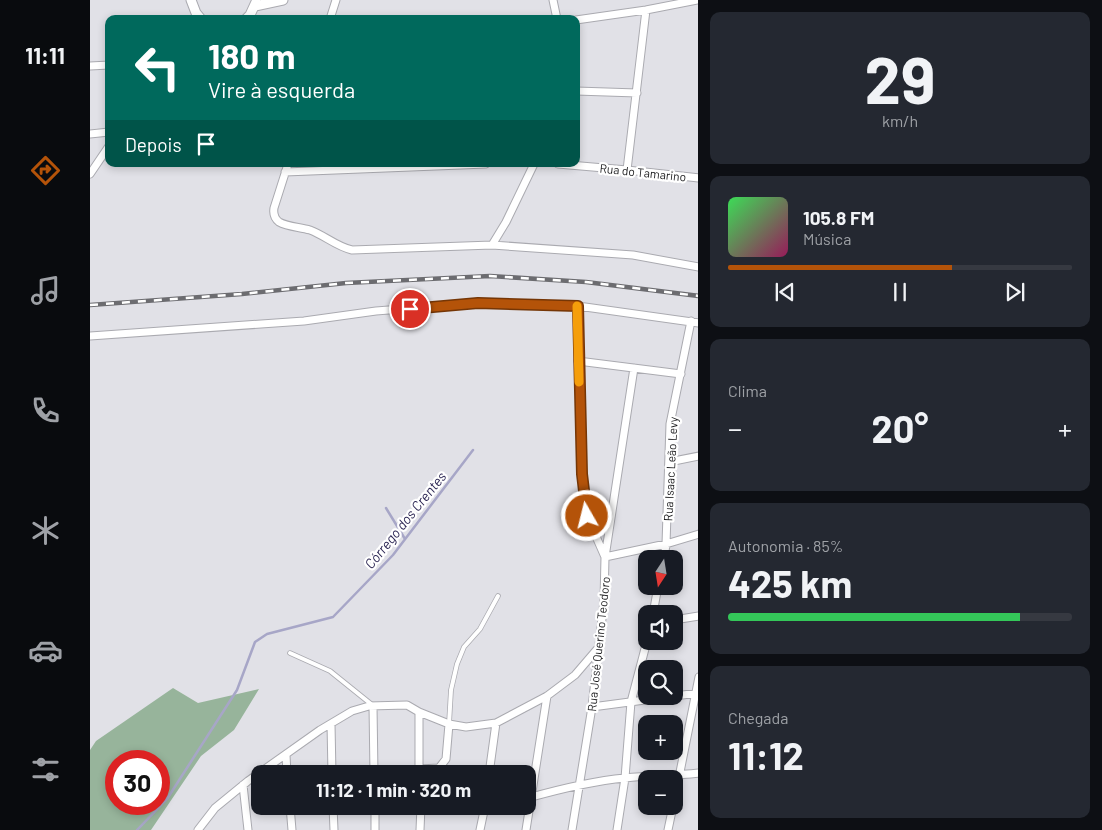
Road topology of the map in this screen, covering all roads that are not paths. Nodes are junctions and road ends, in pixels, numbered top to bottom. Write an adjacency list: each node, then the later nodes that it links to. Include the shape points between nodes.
1 (191, 0): 8 (street)
2 (283, 0): 6 (street)
3 (336, 0): 10 (street)
4 (553, 0): 11 (street)
5 (697, 0): 7 (street)
6 (256, 3): 9 (street)
7 (646, 10): 12 (street); 16 (street)
8 (195, 15)
9 (250, 15)
10 (331, 15)
11 (556, 15)
12 (580, 19)
13 (105, 65): 14 (street)
14 (90, 66)
15 (580, 91): 16 (street)
16 (637, 93): 24 (street)
17 (105, 132): 18 (street)
18 (90, 134)
19 (105, 152): 26 (street)
20 (580, 166): 24 (street, Rua do Tamarino)
21 (287, 167): 25 (street)
22 (411, 167): 25 (street)
23 (533, 167): 28 (street)
24 (627, 170): 27 (street, Rua do Tamarino)
25 (285, 172): 28 (street, via 274,208 275,218 347,249)
26 (90, 174)
27 (698, 178)
28 (492, 246): 29 (street, via 633,255)
29 (698, 267)
30 (578, 306): 31 (street); 32 (street, via 478,303 376,311 304,321); 33 (street)
31 (695, 322): 35 (street, Rua Isaac Leão Levy)
32 (90, 336)
33 (578, 361): 34 (street); 41 (street, via 582,474 587,516)
34 (634, 368): 35 (street); 41 (street, Rua José Querino Teodoro)
35 (680, 374): 37 (street, Rua Isaac Leão Levy, via 670,424)
36 (698, 456): 37 (street)
37 (669, 462): 39 (street, Rua Isaac Leão Levy)
38 (698, 534): 39 (street)
39 (666, 544): 40 (street, Rua Isaac Leão Levy); 41 (street)
40 (665, 550)
41 (605, 557): 45 (street, Rua José Querino Teodoro)
42 (498, 596): 57 (lane, via 480,629 464,647 451,690)
43 (698, 616): 44 (street)
44 (683, 618)
45 (599, 646): 50 (street, via 575,675); 53 (street, Rua José Querino Teodoro)
46 (644, 650): 51 (street)
47 (290, 653): 52 (lane, via 330,671)
48 (698, 678): 49 (street)
49 (697, 694): 51 (street); 66 (street)
50 (547, 696): 55 (street); 65 (street)
51 (631, 702): 53 (street); 70 (street)
52 (373, 706): 54 (street, via 406,705); 56 (street, via 352,711); 61 (street)
53 (592, 707): 71 (street, Rua José Querino Teodoro)
54 (419, 712): 57 (street); 62 (street)
55 (496, 723): 57 (street, via 466,727); 64 (street)
56 (331, 724): 58 (street); 60 (street)
57 (449, 724): 63 (street, via 446,759)
58 (286, 755): 59 (street); 72 (street)
59 (287, 765)
60 (332, 765)
61 (374, 765)
62 (419, 765)
63 (441, 765)
64 (490, 765)
65 (535, 765)
66 (680, 770)
67 (698, 773): 68 (street)
68 (683, 775)
69 (638, 777): 70 (street)
70 (625, 778): 71 (street); 90 (street)
71 (580, 784): 73 (street); 89 (street, Rua José Querino Teodoro)
72 (243, 785): 81 (street, via 215,808); 82 (street)
73 (536, 795)
74 (291, 815): 83 (street)
75 (333, 815): 84 (street)
76 (375, 815): 85 (street)
77 (421, 815): 86 (street)
78 (484, 815): 87 (street)
79 (528, 815): 88 (street)
80 (671, 815): 91 (street)
81 (198, 830)
82 (248, 830)
83 (292, 830)
84 (334, 830)
85 (375, 830)
86 (420, 830)
87 (480, 830)
88 (526, 830)
89 (572, 830)
90 (617, 830)
91 (668, 830)

